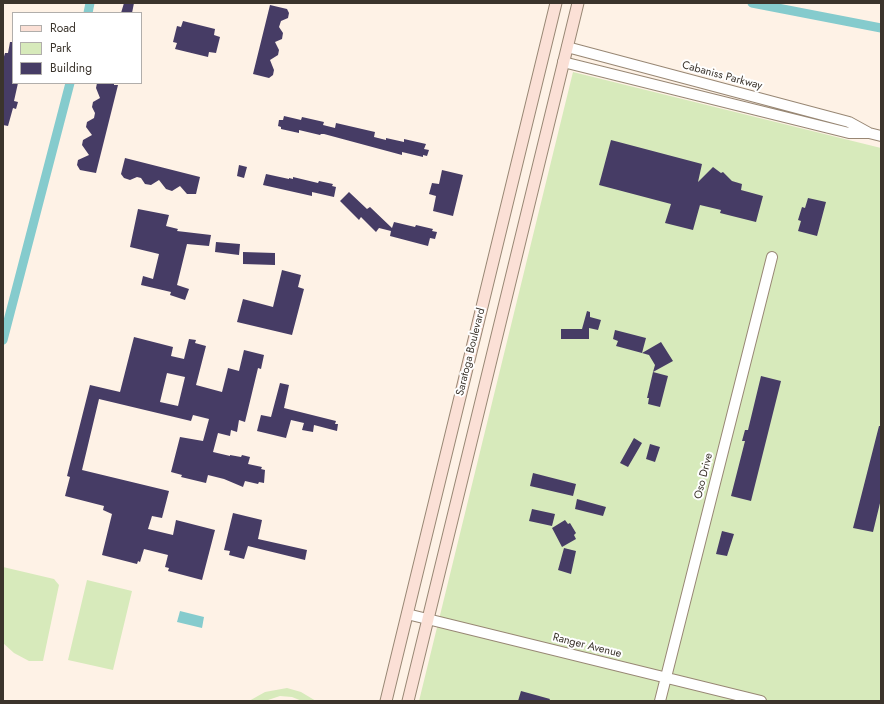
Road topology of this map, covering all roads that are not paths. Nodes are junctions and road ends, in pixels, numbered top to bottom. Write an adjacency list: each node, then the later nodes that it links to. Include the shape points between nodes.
1 (578, 3): 3 (main road, Saratoga Boulevard)
2 (554, 6): 8 (main road, Saratoga Boulevard)
3 (567, 47): 4 (main road, Saratoga Boulevard); 5 (street, Cabaniss Parkway, via 849,122)
4 (563, 62): 5 (street, Cabaniss Parkway, via 849,133); 9 (main road, Saratoga Boulevard)
5 (869, 133): 6 (street, Cabaniss Parkway)
6 (881, 136)
7 (772, 257): 10 (street, Oso Drive)
8 (407, 614): 9 (street, Ranger Avenue); 11 (main road, Saratoga Boulevard)
9 (428, 619): 10 (street, Ranger Avenue); 12 (main road, Saratoga Boulevard)
10 (666, 678): 13 (street, Oso Drive); 14 (street, Ranger Avenue)
11 (386, 701)
12 (408, 701)
13 (660, 701)
14 (761, 701)

